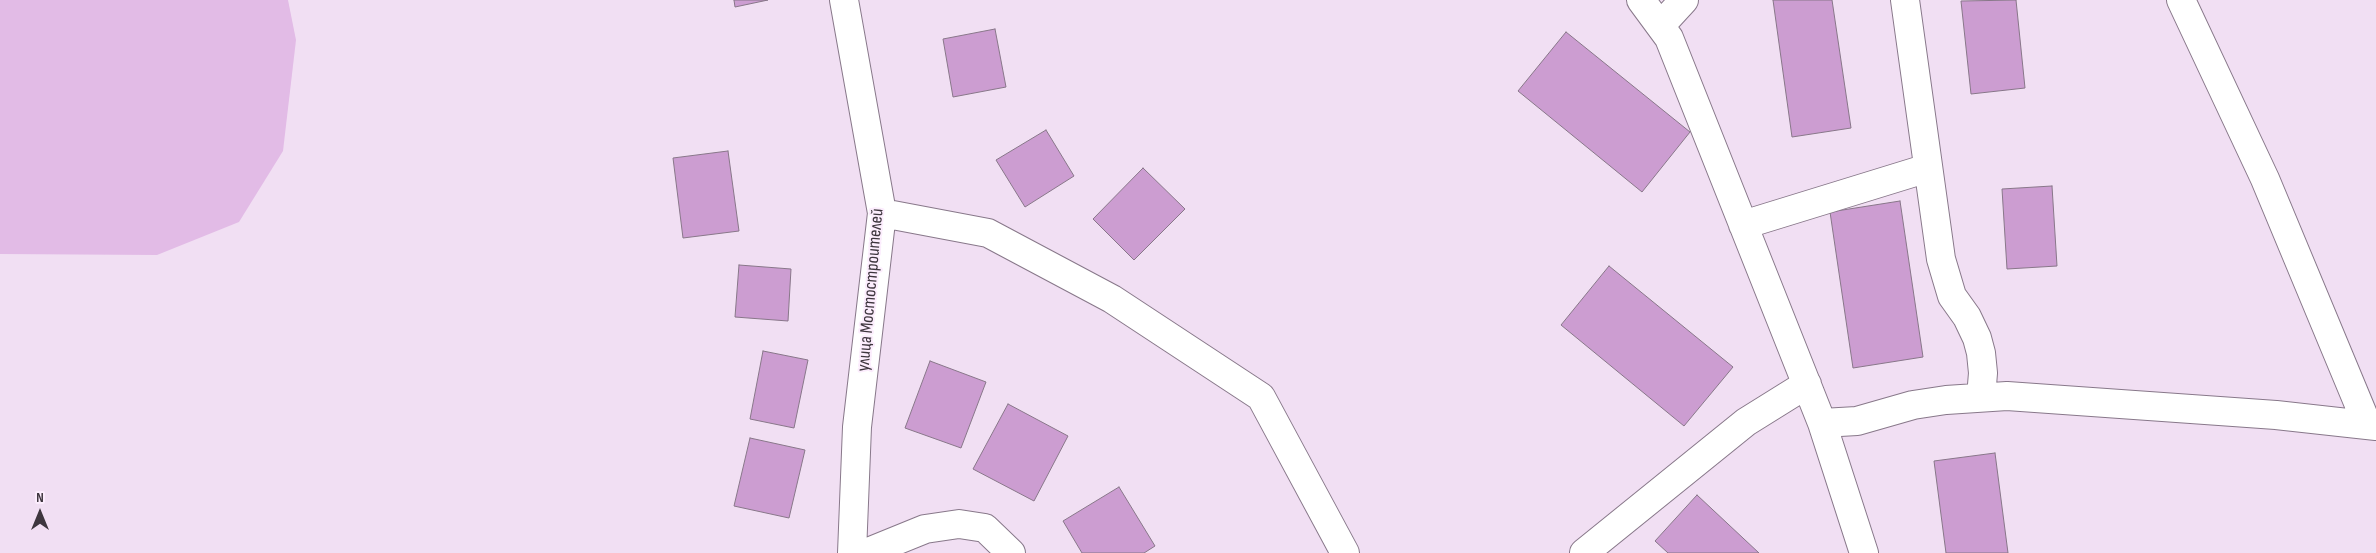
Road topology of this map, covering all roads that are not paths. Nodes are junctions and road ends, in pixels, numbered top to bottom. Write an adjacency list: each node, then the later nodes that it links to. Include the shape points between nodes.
1 (844, 0): 8 (street, улица Мостостроителей)
2 (1641, 0): 6 (street)
3 (1684, 0): 6 (street)
4 (1905, 0): 7 (street)
5 (2181, 0): 13 (street, via 2266,179)
6 (1661, 26): 9 (street, via 1669,38)
7 (1928, 168): 9 (street); 11 (street, via 1945,279 1967,317 1981,353)
8 (882, 213): 14 (street, улица Мостостроителей, via 857,427); 17 (street, via 988,233 1112,299 1261,397)
9 (1743, 225): 10 (street)
10 (1807, 384): 12 (street); 18 (street, via 1746,422)
11 (1981, 397): 12 (street, via 1914,406 1857,421); 13 (street, via 2060,399)
12 (1822, 423): 19 (street)
13 (2372, 425)
14 (852, 553)
15 (866, 553): 16 (street, via 925,529 959,524 984,528)
16 (1011, 553)
17 (1345, 553)
18 (1584, 553)
19 (1864, 553)

